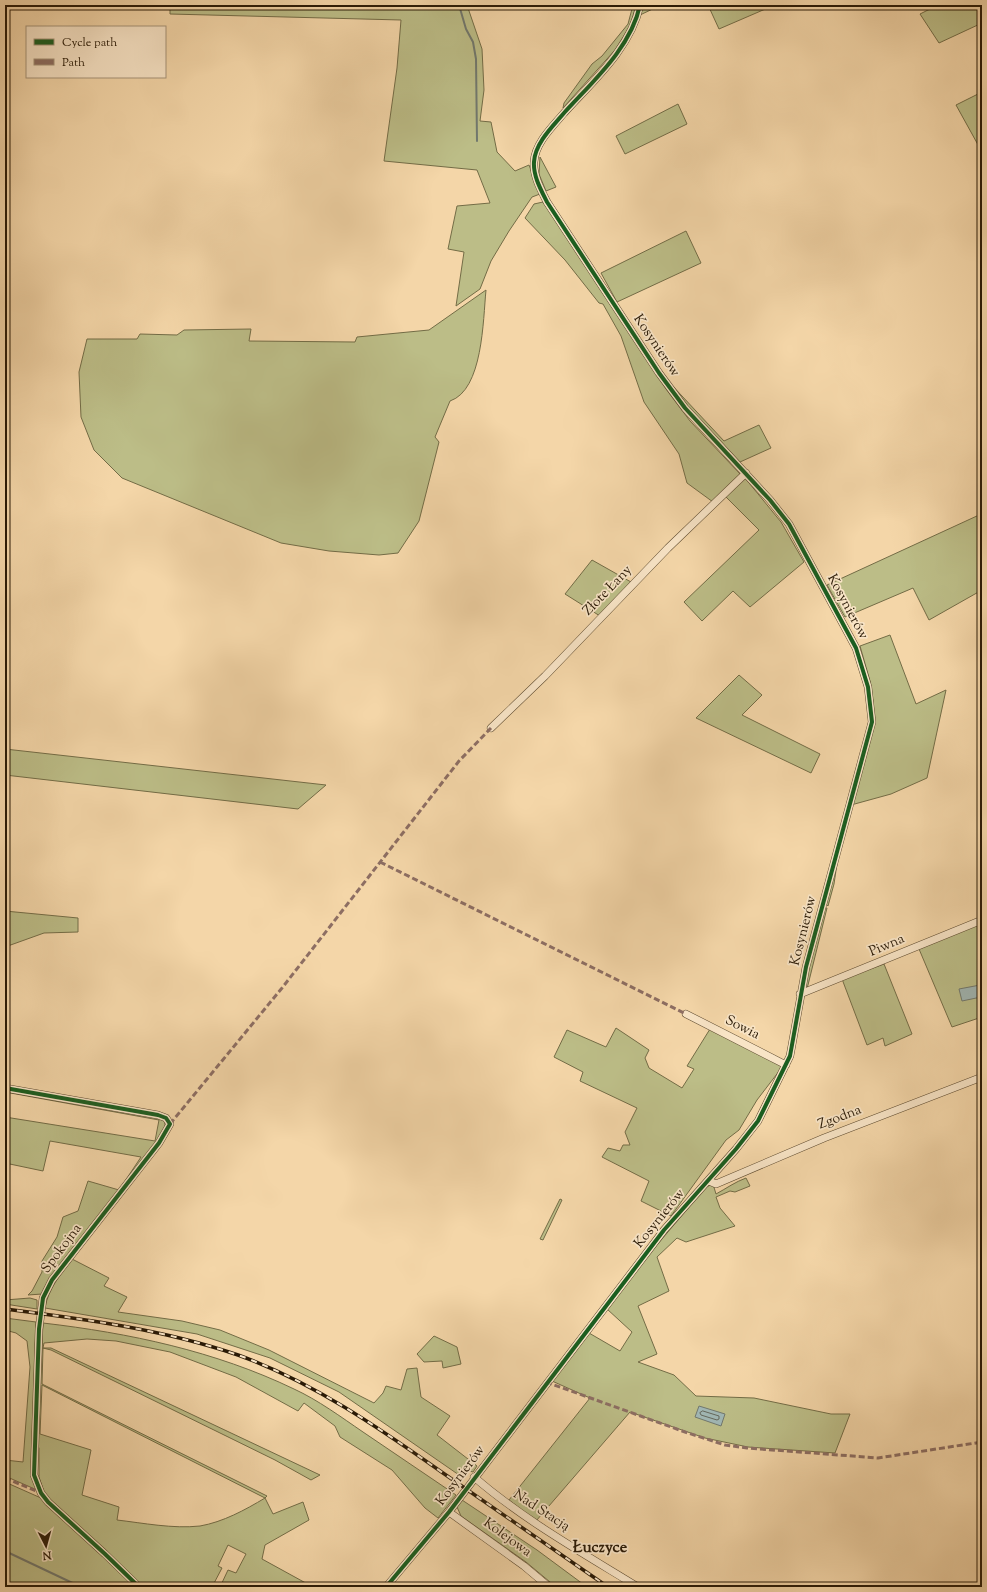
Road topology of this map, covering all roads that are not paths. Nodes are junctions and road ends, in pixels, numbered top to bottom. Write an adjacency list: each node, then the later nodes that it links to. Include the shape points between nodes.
1 (640, 5): 2 (street, Kosynierów, via 629,35 611,60 543,139 534,161 540,187 659,373 685,408)
2 (746, 473): 3 (street, Złote Łany, via 668,548 545,676); 5 (street, Kosynierów, via 789,524 856,648 868,687 872,722)
3 (491, 728)
4 (982, 920): 5 (street, Piwna)
5 (800, 994): 7 (street, Kosynierów, via 790,1056)
6 (686, 1014): 7 (street, Sowia)
7 (786, 1065): 10 (street, Kosynierów, via 758,1121)
8 (982, 1077): 10 (street, Zgodna, via 824,1138 716,1184)
9 (5, 1088): 13 (street, Spokojna, via 158,1115 166,1118 170,1124 159,1143 52,1280 43,1298 38,1346 34,1475 41,1493 63,1518)
10 (708, 1181): 11 (street, Kosynierów, via 664,1230)
11 (474, 1477): 12 (street, Kosynierów); 16 (street, Nad Stacją, via 504,1503 542,1529)
12 (449, 1512): 14 (street, Kosynierów); 15 (street, Kolejowa)
13 (139, 1587)
14 (386, 1587)
15 (549, 1587)
16 (638, 1587)

